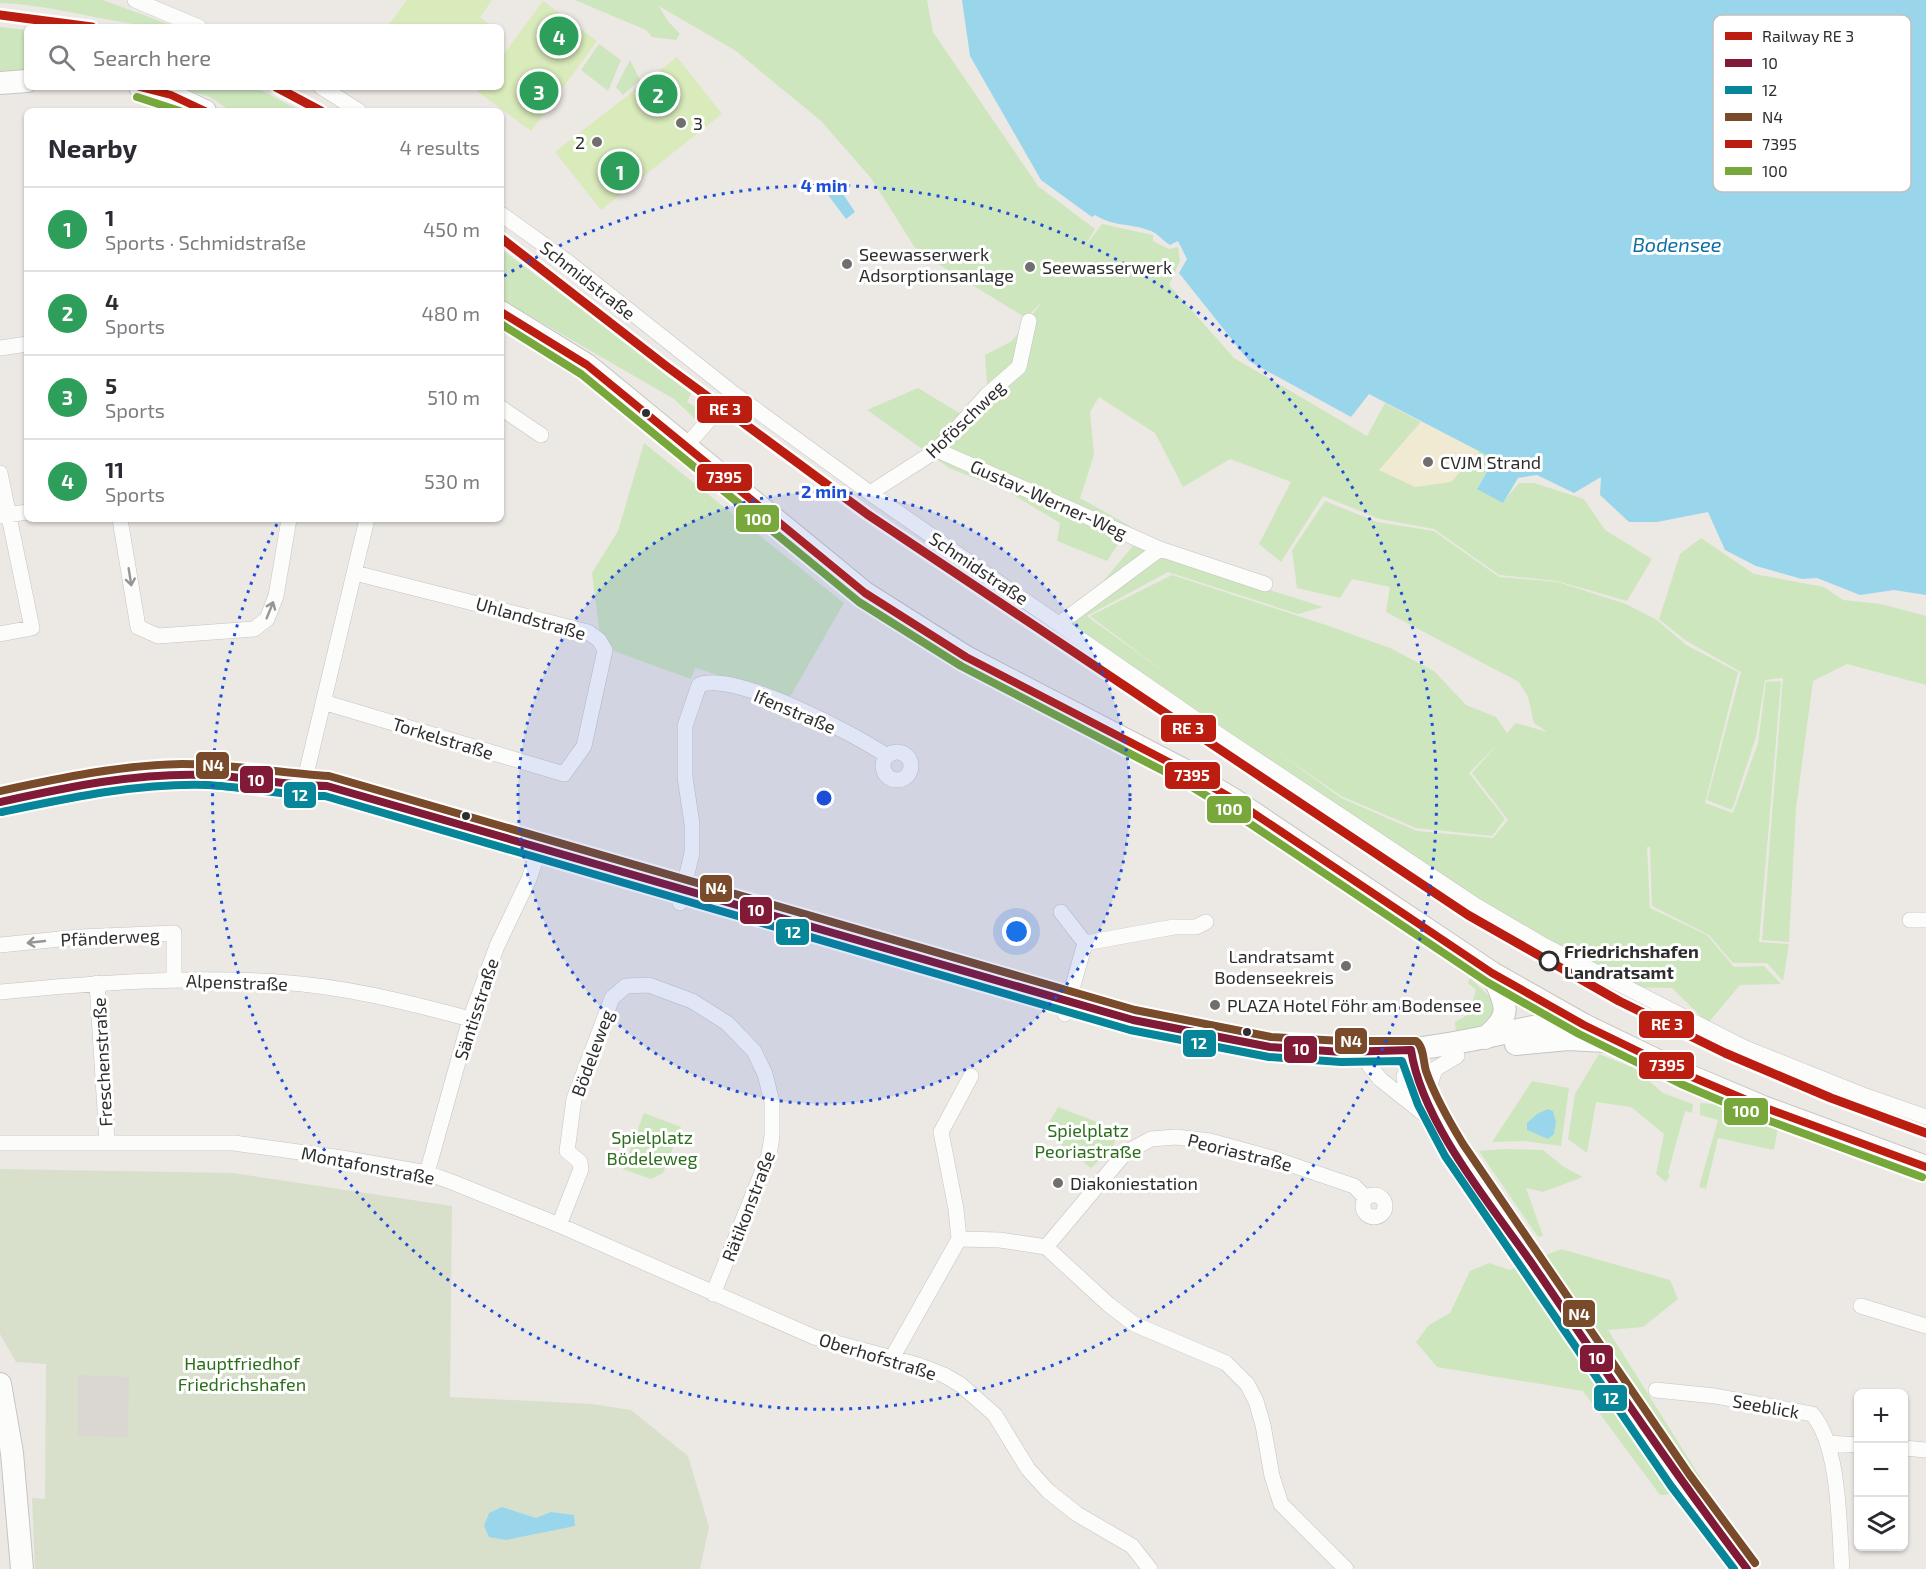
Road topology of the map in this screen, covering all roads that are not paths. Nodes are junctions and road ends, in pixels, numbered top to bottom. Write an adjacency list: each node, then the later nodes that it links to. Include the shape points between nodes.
1 (135, 0): 2 (street)
2 (192, 24)
3 (24, 81): 4 (main road)
4 (0, 83)
5 (152, 90): 7 (main road)
6 (326, 90): 8 (street)
7 (199, 108)
8 (354, 108)
9 (504, 216): 14 (street, Schmidstraße)
10 (504, 314): 17 (main road, via 587,365)
11 (1029, 321): 18 (street, Hoföschweg, via 1019,367 987,395)
12 (24, 344): 13 (street)
13 (0, 348)
14 (733, 393): 17 (street); 20 (street, Schmidstraße)
15 (504, 410): 16 (street)
16 (541, 435)
17 (686, 446): 44 (main road, via 866,593 899,615 966,657 1182,768)
18 (937, 450): 20 (street, Hoföschweg); 26 (street, Gustav-Werner-Weg)
19 (0, 472): 22 (street)
20 (870, 493): 29 (street, Schmidstraße)
21 (24, 512): 22 (street)
22 (4, 515): 30 (street, via 32,628)
23 (120, 522): 24 (street, one-way to 24, via 138,627 158,636 254,629 267,619 280,576)
24 (289, 522)
25 (366, 522): 27 (street)
26 (1160, 549): 28 (street, Gustav-Werner-Weg); 29 (street)
27 (355, 573): 31 (street); 33 (street, Uhlandstraße, via 572,627 599,640 605,650 584,746)
28 (1265, 584)
29 (1059, 624): 60 (street, Schmidstraße, via 1385,846 1545,946 1745,1048)
30 (0, 634)
31 (323, 702): 33 (street, Torkelstraße); 34 (street)
32 (887, 756): 37 (street, Ifenstraße, via 812,714 771,698 709,681 699,685 685,726 683,748 692,853)
33 (564, 774)
34 (303, 787): 35 (main road, via 219,776 159,776 97,781); 36 (main road, via 317,796)
35 (0, 802)
36 (537, 855): 37 (main road); 50 (street, Säntisstraße)
37 (681, 897): 49 (main road)
38 (1061, 912): 42 (street)
39 (1910, 920): 40 (street)
40 (1926, 920)
41 (1206, 922): 42 (street, via 1196,927 1174,927)
42 (1085, 943): 49 (street)
43 (0, 945): 45 (street, Pfänderweg, one-way to 43, via 174,933)
44 (1492, 974): 51 (main road); 52 (main road, via 1505,1010 1503,1024)
45 (174, 980): 46 (street, Alpenstraße); 50 (street, Alpenstraße, via 279,982 335,989)
46 (97, 983): 48 (street, Alpenstraße); 62 (street, Freschenstraße)
47 (626, 986): 67 (street, Bödeleweg, via 612,998 574,1099 567,1151 580,1162 581,1169); 70 (street, Rätikonstraße, via 649,985 692,1001 727,1023 754,1051 765,1074 771,1102 770,1155)
48 (0, 992)
49 (1066, 1009): 54 (main road, via 1259,1045); 56 (main road, via 1180,1044 1244,1055)
50 (470, 1018): 65 (street, Säntisstraße)
51 (1574, 1020): 52 (main road); 53 (main road)
52 (1485, 1038): 54 (main road)
53 (1616, 1042): 55 (main road, via 1540,1040); 64 (main road, via 1763,1107)
54 (1411, 1056): 55 (main road); 56 (main road); 58 (street, via 1404,1076); 59 (street)
55 (1457, 1056): 59 (street, via 1435,1069)
56 (1369, 1065): 58 (street, via 1380,1079)
57 (971, 1076): 68 (street, via 941,1132)
58 (1407, 1098): 61 (street)
59 (1426, 1098): 61 (street)
60 (1926, 1117)
61 (1439, 1126): 83 (street, via 1674,1470)
62 (107, 1142): 63 (street, Montafonstraße); 65 (street, Montafonstraße, via 234,1143)
63 (0, 1143)
64 (1926, 1167)
65 (427, 1173): 67 (street, Montafonstraße)
66 (1366, 1198): 69 (street, Peoriastraße, via 1354,1186 1254,1152 1176,1137 1151,1139 1125,1153)
67 (559, 1225): 70 (street, Montafonstraße)
68 (959, 1239): 69 (street); 73 (street)
69 (1046, 1247): 82 (street, via 1134,1324 1226,1363 1247,1384 1263,1425 1281,1504)
70 (713, 1294): 73 (street, Oberhofstraße, via 814,1337)
71 (1862, 1306): 72 (street)
72 (1926, 1326)
73 (892, 1358): 81 (street, Oberhofstraße, via 961,1385 995,1415 1028,1469 1048,1491 1077,1514 1132,1546)
74 (0, 1384): 80 (main road, via 12,1453)
75 (1656, 1389): 76 (street, Seeblick, via 1812,1414 1822,1425)
76 (1828, 1443): 77 (street); 84 (street, via 1837,1493)
77 (1854, 1445)
78 (1908, 1448): 79 (street)
79 (1926, 1450)
80 (22, 1569)
81 (1150, 1569)
82 (1346, 1569)
83 (1747, 1569)
84 (1842, 1569)

